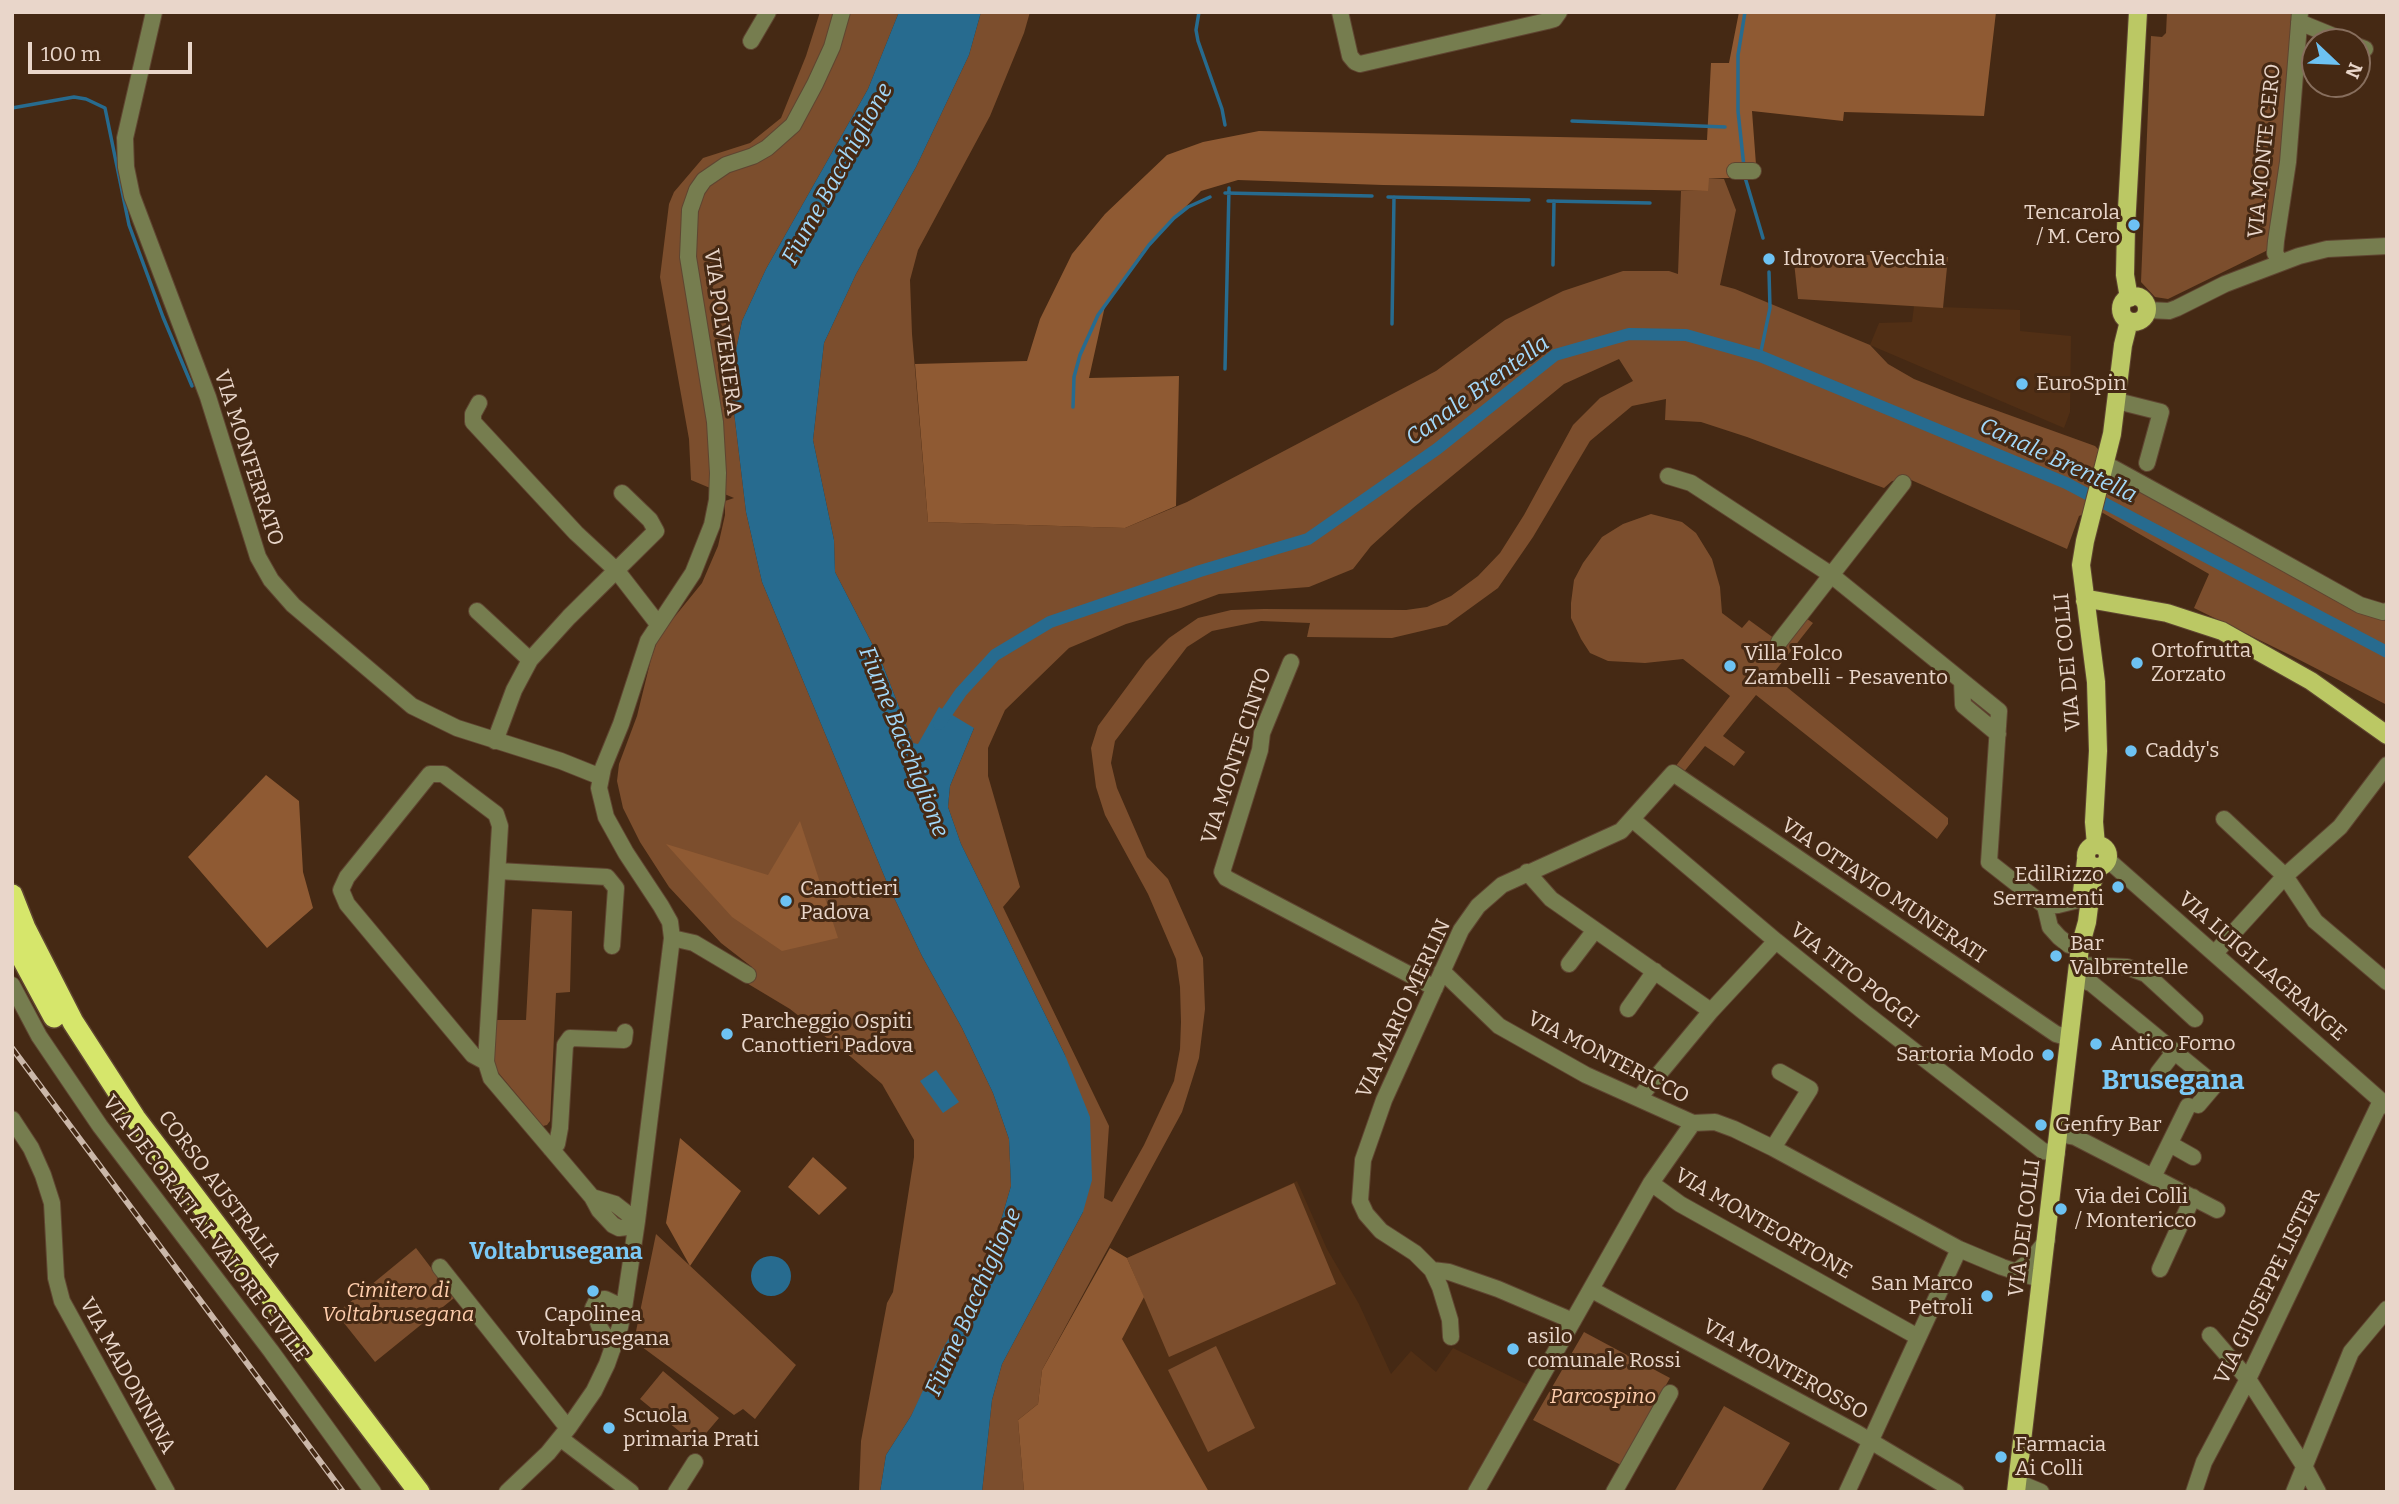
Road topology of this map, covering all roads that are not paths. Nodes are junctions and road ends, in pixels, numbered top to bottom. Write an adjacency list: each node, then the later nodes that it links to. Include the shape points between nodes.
1 (154, 12): 34 (street, VIA MONFERRATO, via 125,138 128,177 208,397 258,557 293,605 403,699 442,722)
2 (768, 12): 9 (street)
3 (1340, 12): 4 (street, via 1350,56 1360,64 1547,21)
4 (1559, 12)
5 (2138, 12): 14 (main road, via 2126,227)
6 (839, 13): 29 (street, VIA POLVERIERA, via 832,47 793,125 767,148 704,180 690,210 688,257 715,422 717,500 693,573)
7 (2300, 17): 8 (street); 13 (street, VIA MONTE CERO, via 2275,253)
8 (2321, 28)
9 (751, 41)
10 (1735, 171): 11 (street)
11 (1753, 171)
12 (2387, 246): 13 (street, VIA MONTE CERO, via 2327,249)
13 (2280, 262): 15 (street, VIA MONTE CERO, via 2169,311)
14 (2129, 298): 15 (main road, via 2141,299); 16 (main road, via 2122,305)
15 (2147, 310): 16 (main road, via 2141,320)
16 (2129, 321): 17 (main road)
17 (2117, 401): 19 (street, via 2161,412); 20 (main road)
18 (479, 403): 24 (street, via 473,422)
19 (2147, 463)
20 (2104, 469): 26 (main road, VIA DEI COLLI, via 2081,565); 28 (street, via 2113,468 2360,605)
21 (1668, 476): 25 (street, via 1691,483)
22 (1903, 483): 25 (street)
23 (622, 493): 24 (street, via 656,531)
24 (617, 571): 29 (street); 31 (street)
25 (1830, 574): 30 (street); 46 (street, via 1999,711 1989,862)
26 (2085, 601): 33 (main road, via 2167,613 2222,631 2302,675); 40 (main road, VIA DEI COLLI, via 2096,682)
27 (477, 611): 31 (street)
28 (2387, 611)
29 (658, 624): 37 (street, VIA POLVERIERA, via 644,651)
30 (1779, 642)
31 (530, 660): 34 (street)
32 (1291, 662): 60 (street, VIA MONTE CINTO, via 1262,733 1222,872)
33 (2387, 735)
34 (495, 741): 37 (street, VIA MONFERRATO)
35 (2387, 765): 43 (street, via 2340,827)
36 (1675, 774): 39 (street, VIA MARIO MERLIN); 65 (street, VIA OTTAVIO MUNERATI, via 2056,1034)
37 (601, 777): 48 (street, VIA POLVERIERA, via 600,801 606,817 662,906)
38 (2224, 819): 43 (street)
39 (1633, 820): 42 (street, VIA MARIO MERLIN, via 1608,838); 50 (street, VIA TITO POGGI)
40 (2097, 858): 45 (main road, VIA DEI COLLI); 52 (street, VIA LUIGI LAGRANGE); 53 (main road, VIA DEI COLLI)
41 (498, 871): 51 (street, via 607,877 615,888); 67 (street); 67 (street, via 500,826 496,814 443,774 430,774 341,890 347,904 403,972 473,1055)
42 (1527, 872): 47 (street, via 1550,899); 55 (street, VIA MARIO MERLIN, via 1502,885 1478,906)
43 (2285, 876): 52 (street); 58 (street, via 2315,921)
44 (12, 895): 115 (highway, CORSO AUSTRALIA, via 73,1022 135,1118)
45 (2081, 899): 46 (street); 53 (main road, VIA DEI COLLI)
46 (2045, 905): 53 (street, via 2050,927)
47 (1595, 930): 54 (street); 56 (street)
48 (672, 938): 57 (street, via 694,943); 82 (street, VIA POLVERIERA)
49 (12, 939): 114 (highway, CORSO AUSTRALIA, via 61,1030 123,1125)
50 (1776, 941): 62 (street); 78 (street, VIA TITO POGGI, via 2043,1151)
51 (611, 946)
52 (2215, 953): 71 (street, VIA LUIGI LAGRANGE)
53 (2079, 959): 63 (street, via 2146,974); 65 (main road, VIA DEI COLLI); 66 (street, via 2091,983)
54 (1569, 964)
55 (1442, 971): 60 (street, VIA MARIO MERLIN); 70 (street, VIA MONTERICCO, via 1499,1026 1586,1075)
56 (1655, 971): 61 (street); 62 (street)
57 (748, 975)
58 (2387, 982)
59 (12, 985): 113 (street, VIA DECORATI AL VALORE CIVILE, via 39,1036 100,1126)
60 (1435, 988): 94 (street, VIA MARIO MERLIN, via 1384,1100 1363,1160 1360,1200 1381,1231)
61 (1628, 1009)
62 (1711, 1011): 70 (street)
63 (2196, 1019)
64 (625, 1032): 77 (street, via 624,1040 570,1038 565,1045 559,1137)
65 (2070, 1038): 74 (main road, VIA DEI COLLI)
66 (2175, 1051): 69 (street); 75 (street, via 2215,1085 2193,1105)
67 (486, 1062): 77 (street, via 491,1078)
68 (1780, 1072): 76 (street, via 1810,1089)
69 (2158, 1073)
70 (1639, 1098): 73 (street, VIA MONTERICCO)
71 (2384, 1104): 105 (street, VIA GIUSEPPE LISTER)
72 (12, 1119): 112 (street, VIA MADONNINA, via 31,1148 52,1203 61,1301)
73 (1693, 1123): 76 (street, VIA MONTERICCO, via 1715,1122); 81 (street, VIA MONTEORTONE)
74 (2059, 1134): 78 (main road, VIA DEI COLLI); 80 (street, via 2075,1136)
75 (2170, 1144): 79 (street); 80 (street)
76 (1773, 1148): 90 (street, VIA MONTERICCO)
77 (551, 1149): 83 (street)
78 (2057, 1153): 89 (main road, VIA DEI COLLI)
79 (2193, 1157)
80 (2153, 1177): 84 (street)
81 (1651, 1183): 97 (street); 103 (street, VIA MONTEORTONE)
82 (642, 1186): 85 (street); 87 (street)
83 (592, 1197): 85 (street); 88 (street)
84 (2193, 1198): 86 (street); 93 (street)
85 (615, 1204): 87 (street)
86 (2217, 1210)
87 (637, 1223): 88 (street); 91 (street)
88 (613, 1225): 91 (street)
89 (2047, 1240): 95 (street); 96 (main road, VIA DEI COLLI)
90 (1959, 1249): 95 (street, VIA MONTERICCO); 103 (street)
91 (633, 1253): 98 (street)
92 (440, 1267): 107 (street)
93 (2160, 1269)
94 (1432, 1270): 100 (street, via 1498,1289); 102 (street, VIA MARIO MERLIN, via 1450,1320)
95 (2016, 1272): 96 (street, VIA MONTERICCO)
96 (2042, 1280): 111 (main road, VIA DEI COLLI)
97 (1592, 1290): 100 (street); 108 (street, VIA MONTEROSSO)
98 (624, 1308): 104 (street); 104 (street, via 605,1299 597,1300 593,1308)
99 (2387, 1309): 110 (street, via 2351,1352)
100 (1573, 1321): 119 (street)
101 (2210, 1335): 105 (street)
102 (1451, 1337)
103 (1918, 1337): 108 (street)
104 (613, 1348): 107 (street, via 594,1391)
105 (2248, 1379): 110 (street); 124 (street, VIA GIUSEPPE LISTER, via 2204,1462)
106 (1670, 1393): 120 (street)
107 (564, 1432): 116 (street); 117 (street)
108 (1870, 1441): 121 (street); 122 (street, VIA MONTEROSSO)
109 (695, 1462): 118 (street)
110 (2304, 1466): 125 (street); 126 (street)
111 (2017, 1487): 123 (street, VIA DEI COLLI)
112 (167, 1492)
113 (373, 1492)
114 (402, 1492)
115 (419, 1492)
116 (507, 1492)
117 (631, 1492)
118 (676, 1492)
119 (1476, 1492)
120 (1614, 1492)
121 (1847, 1492)
122 (1956, 1492)
123 (2041, 1492)
124 (2194, 1492)
125 (2294, 1492)
126 (2318, 1492)

